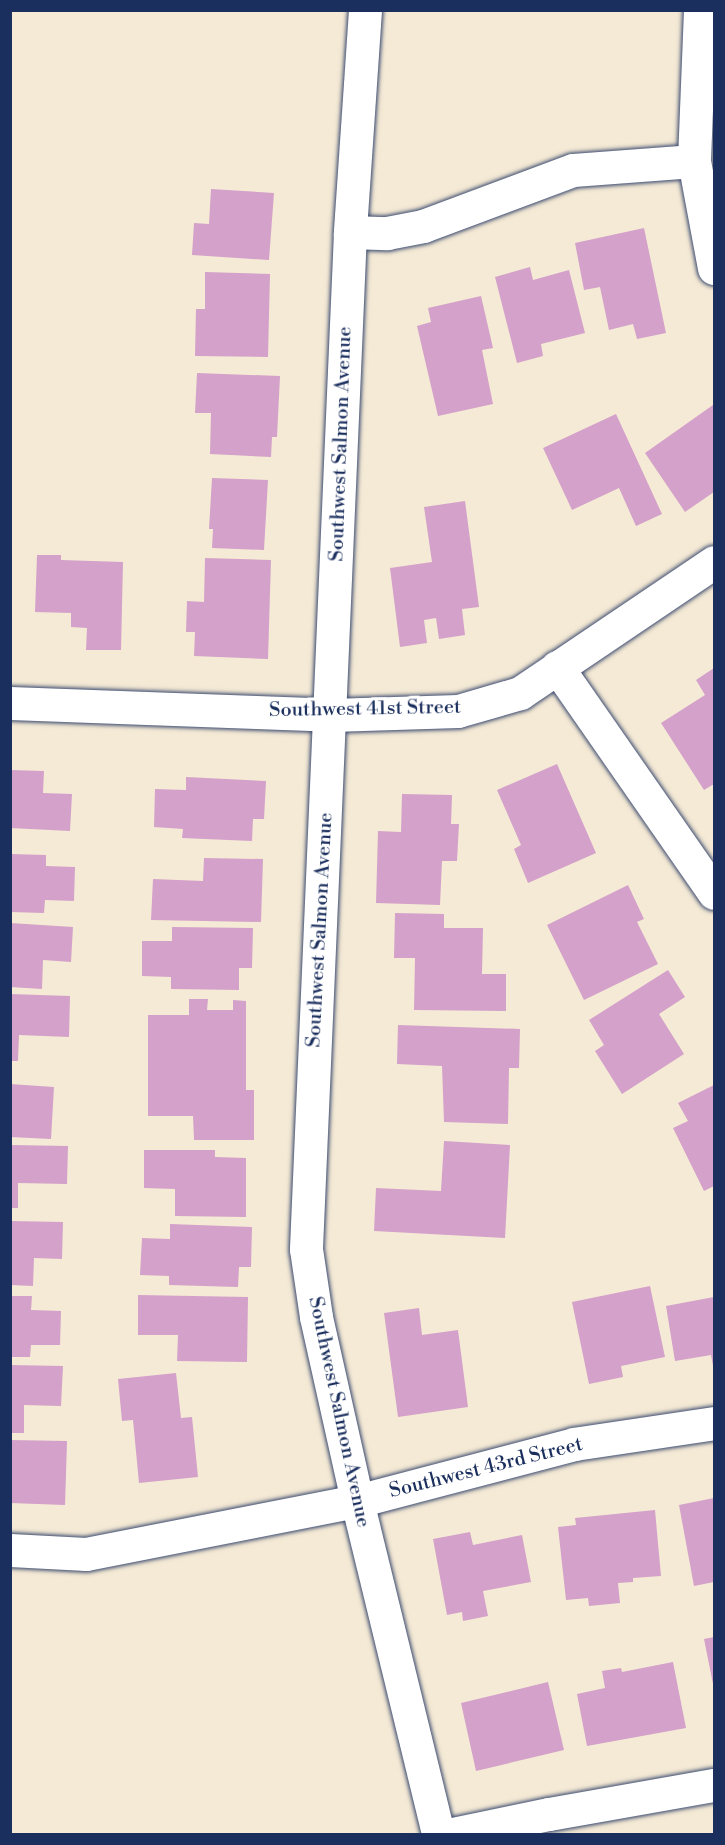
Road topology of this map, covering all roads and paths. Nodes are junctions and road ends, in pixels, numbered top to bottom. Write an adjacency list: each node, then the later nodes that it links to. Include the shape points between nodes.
1 (365, 10): 4 (street, Southwest Salmon Avenue)
2 (700, 10): 3 (street)
3 (694, 161): 4 (street, via 573,170 423,226 387,233); 5 (street)
4 (350, 232): 9 (street, Southwest Salmon Avenue)
5 (714, 268)
6 (714, 562): 7 (street, Southwest 41st Street)
7 (557, 667): 9 (street, Southwest 41st Street, via 520,693 458,711); 10 (street)
8 (10, 703): 9 (street, Southwest 41st Street)
9 (331, 715): 12 (street, Southwest Salmon Avenue, via 306,1249 316,1317)
10 (714, 893)
11 (714, 1423): 12 (street, Southwest 43rd Street, via 574,1443)
12 (357, 1501): 13 (street, Southwest 43rd Street, via 86,1554); 15 (street, Southwest Salmon Avenue)
13 (10, 1550)
14 (714, 1785): 16 (street)
15 (438, 1834)
16 (453, 1834)

